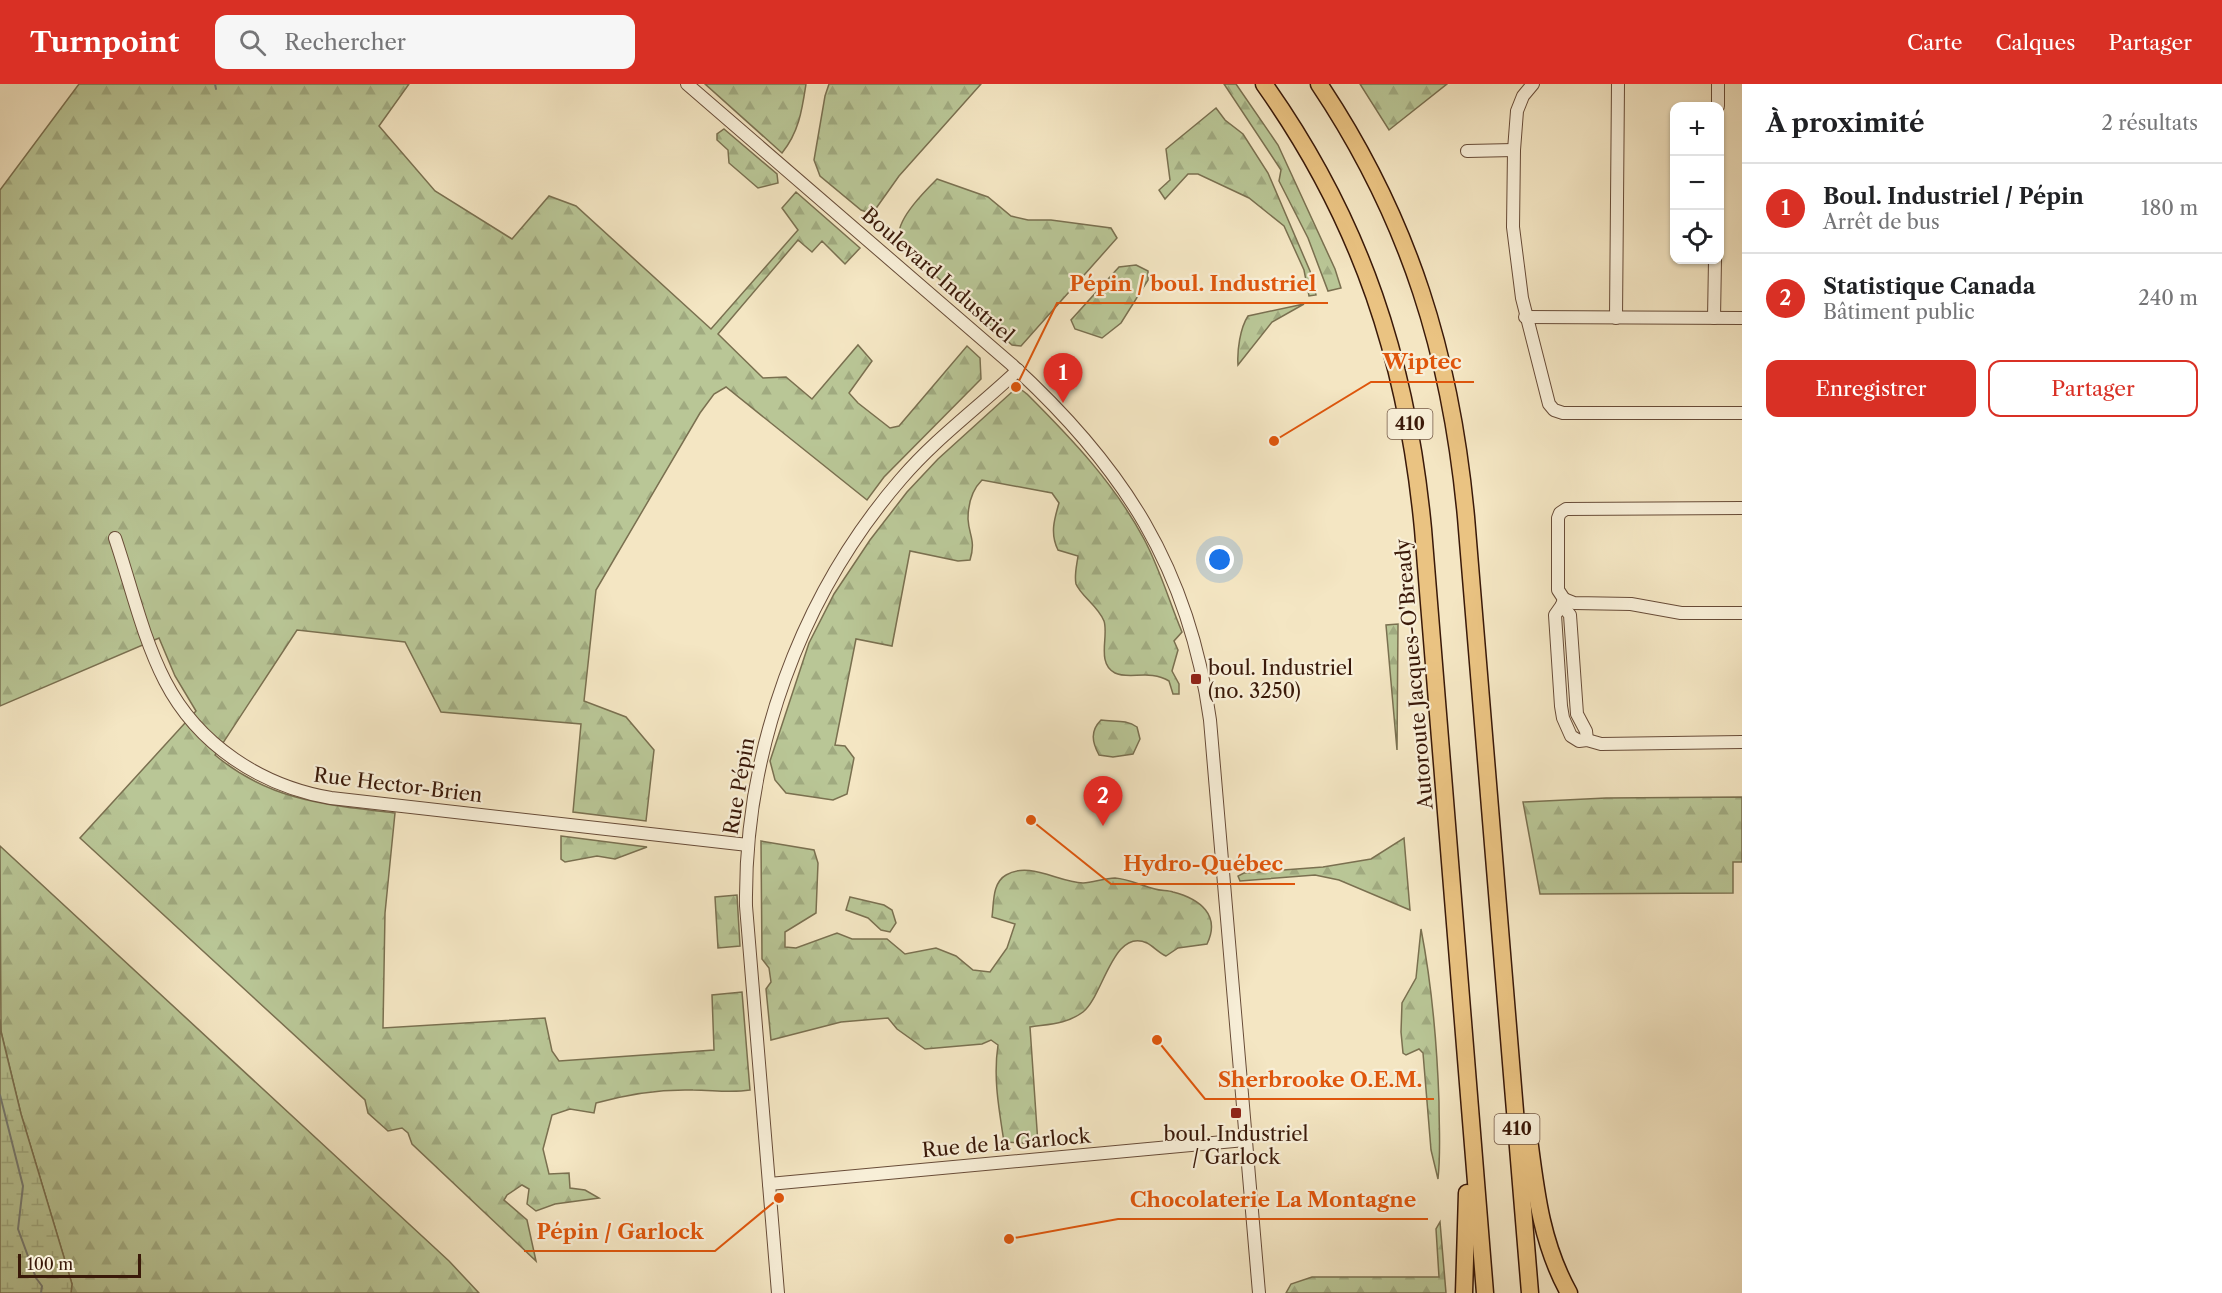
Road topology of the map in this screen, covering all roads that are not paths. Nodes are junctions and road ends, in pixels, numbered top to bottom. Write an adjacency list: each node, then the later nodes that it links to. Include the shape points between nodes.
1 (687, 84): 15 (street, Boulevard Industriel)
2 (1264, 84): 24 (highway, Autoroute Jacques-O'Bready / 410, via 1315,162 1351,232 1383,318 1404,394 1421,507)
3 (1319, 84): 23 (highway, 410, via 1362,156 1401,236 1428,310 1448,385 1464,496)
4 (1533, 84): 8 (street, via 1517,111)
5 (1618, 84): 12 (street)
6 (1718, 84): 7 (street)
7 (1718, 102)
8 (1514, 150): 9 (street); 11 (street, via 1514,238)
9 (1467, 151)
10 (1715, 264): 13 (street)
11 (1525, 317): 12 (street); 16 (street, via 1546,398 1558,412)
12 (1616, 318): 13 (street)
13 (1714, 318): 14 (street)
14 (1742, 318)
15 (1018, 370): 22 (street, Rue Pépin, via 951,427 900,480 829,582 807,623 776,705 759,774); 25 (street, Boulevard Industriel, via 1079,431 1124,488 1163,559 1193,638 1204,680 1212,739)
16 (1742, 413)
17 (1742, 508): 19 (street, via 1566,509 1558,518 1558,590)
18 (115, 538): 22 (street, Rue Hector-Brien, via 151,649 173,694 212,742 263,777 303,793 331,798)
19 (1563, 602): 20 (street, via 1630,603 1681,613); 21 (street, via 1570,615 1577,714 1587,740 1601,744)
20 (1742, 613)
21 (1742, 742)
22 (748, 845): 26 (street, Rue Pépin, via 748,943)
23 (1504, 965): 31 (highway, 410); 32 (highway, via 1539,1212 1550,1254)
24 (1469, 1102): 29 (highway); 30 (highway, Autoroute Jacques-O'Bready / 410)
25 (1245, 1140): 26 (street, Rue de la Garlock); 28 (street, Boulevard Industriel)
26 (769, 1184): 27 (street, Rue Pépin)
27 (778, 1293)
28 (1258, 1293)
29 (1464, 1293)
30 (1485, 1293)
31 (1530, 1293)
32 (1569, 1293)

